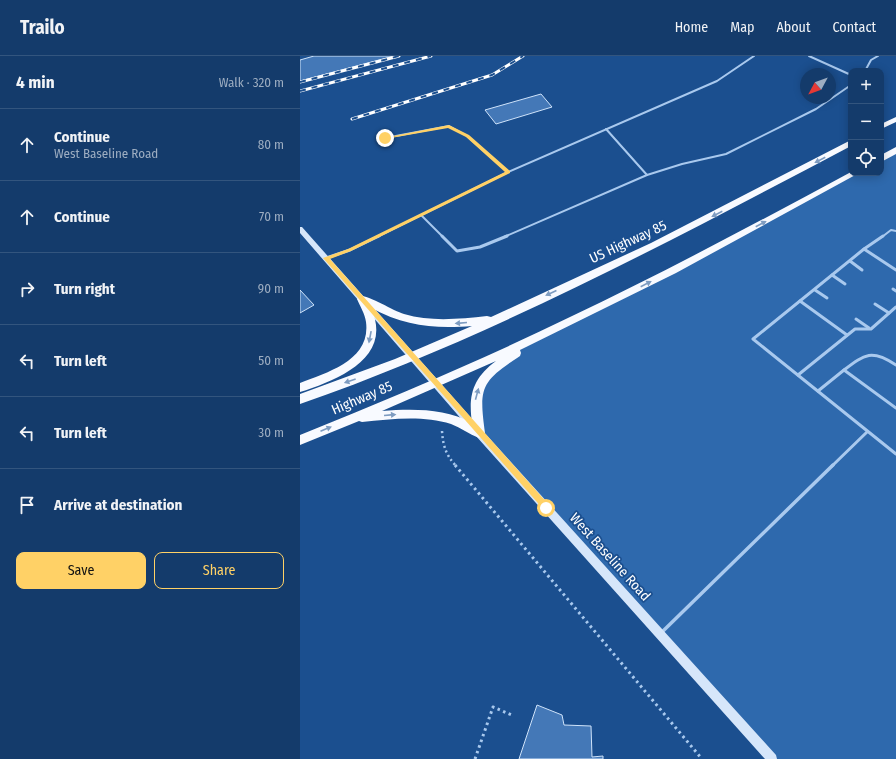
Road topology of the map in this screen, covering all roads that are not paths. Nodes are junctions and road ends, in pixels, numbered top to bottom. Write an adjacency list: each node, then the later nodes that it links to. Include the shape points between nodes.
1 (754, 56): 9 (lane, via 717,82)
2 (809, 56): 5 (lane)
3 (878, 56): 4 (lane, via 871,60)
4 (866, 68)
5 (848, 74)
6 (848, 87): 15 (lane, via 816,109 726,154)
7 (896, 119): 8 (highway)
8 (884, 125)
9 (606, 129): 14 (lane); 15 (lane)
10 (385, 138): 14 (lane, via 449,126 467,136)
11 (848, 145): 34 (highway, US Highway 85, one-way to 34, via 654,246)
12 (896, 150): 13 (highway)
13 (884, 156)
14 (508, 172): 17 (lane)
15 (647, 175): 17 (lane, via 480,247 457,251)
16 (849, 176): 38 (highway, one-way to 16, via 652,282)
17 (422, 215): 21 (lane, via 350,250)
18 (300, 229): 21 (main road, West Baseline Road)
19 (896, 231): 20 (lane, via 891,230)
20 (864, 249): 22 (lane); 24 (lane)
21 (326, 258): 29 (main road, West Baseline Road)
22 (850, 261): 23 (lane); 25 (lane)
23 (862, 270)
24 (896, 270)
25 (832, 275): 26 (lane); 27 (lane)
26 (845, 284)
27 (815, 290): 28 (lane); 30 (lane)
28 (827, 298)
29 (362, 300): 34 (highway, one-way to 29, via 450,324 426,323 404,318); 39 (main road, West Baseline Road); 44 (highway, one-way to 44, via 371,321 370,337 364,354 358,362)
30 (800, 301): 37 (lane); 42 (lane, via 753,339)
31 (875, 304): 33 (lane)
32 (896, 307): 33 (lane)
33 (889, 313): 36 (lane)
34 (499, 318): 39 (highway, US Highway 85)
35 (856, 319): 36 (lane)
36 (871, 329): 37 (lane, via 855,328)
37 (847, 335): 42 (lane)
38 (540, 337): 43 (highway); 50 (highway, one-way to 38, via 476,394 483,381 496,366)
39 (412, 356): 43 (main road, West Baseline Road); 46 (highway, Highway 85, one-way to 46)
40 (896, 365): 41 (lane, via 877,354 866,354)
41 (844, 370): 45 (lane); 47 (lane)
42 (798, 375): 45 (lane)
43 (436, 383): 48 (highway, Highway 85); 50 (main road, West Baseline Road)
44 (300, 388)
45 (818, 391): 49 (lane)
46 (300, 399)
47 (896, 408)
48 (352, 418): 50 (highway, one-way to 50, via 414,413 443,416 468,425); 51 (highway, Highway 85, one-way to 48)
49 (867, 432): 52 (lane); 53 (lane)
50 (479, 433): 53 (main road, West Baseline Road)
51 (300, 440)
52 (896, 454)
53 (660, 634): 54 (main road, West Baseline Road)
54 (772, 759)

